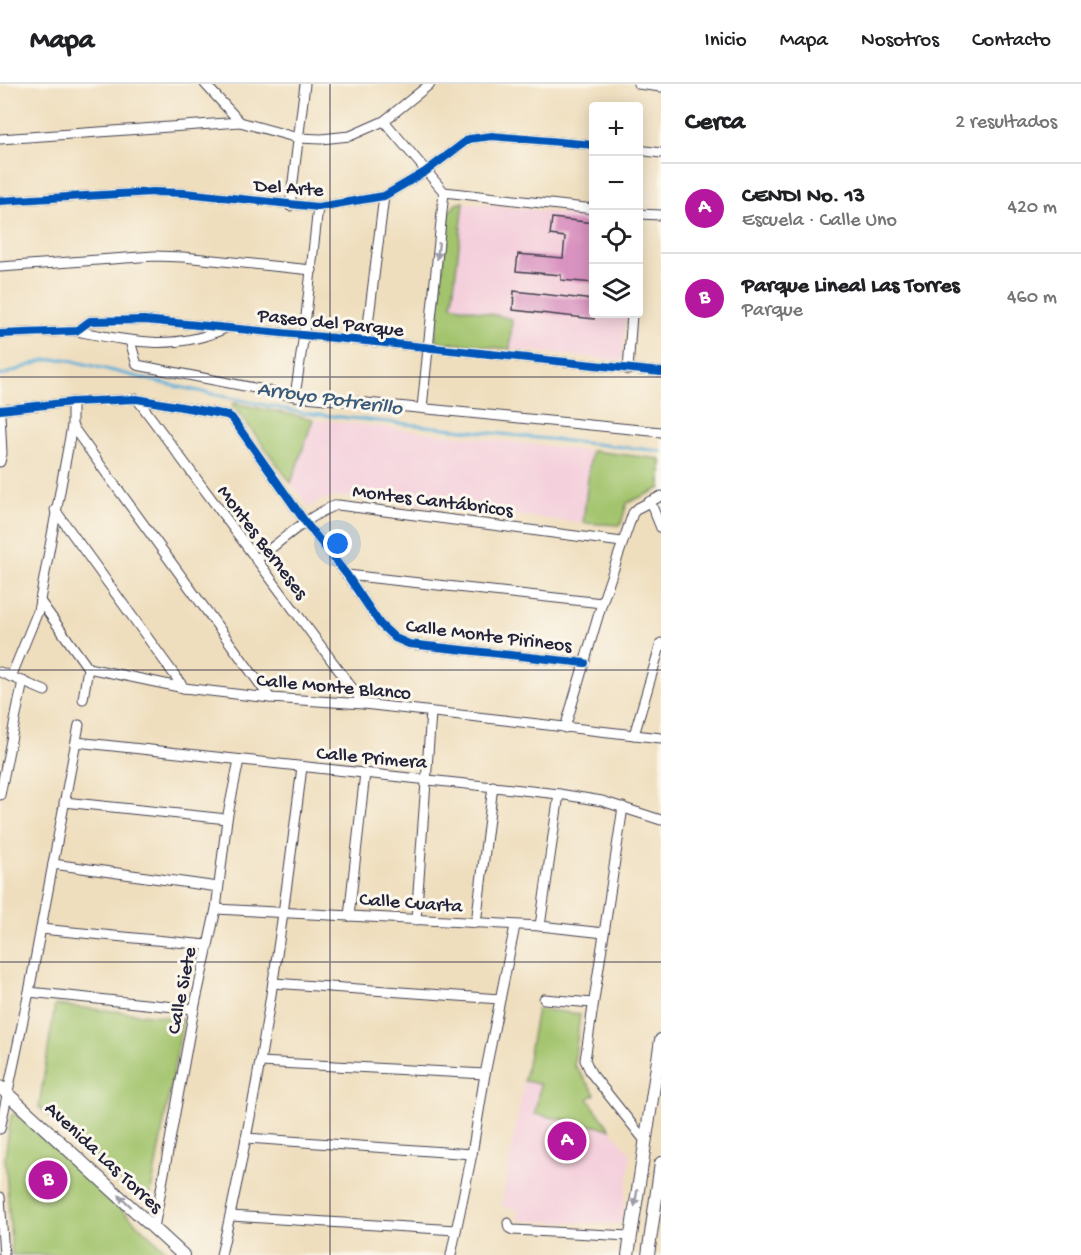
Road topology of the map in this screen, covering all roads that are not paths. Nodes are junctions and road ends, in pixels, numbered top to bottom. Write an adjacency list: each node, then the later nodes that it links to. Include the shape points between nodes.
1 (205, 84): 7 (street)
2 (305, 84): 8 (street)
3 (430, 84): 6 (street)
4 (638, 84): 5 (street)
5 (661, 87)
6 (384, 121): 8 (street, via 350,136); 13 (street)
7 (240, 122): 8 (street); 9 (street)
8 (298, 138): 17 (street)
9 (0, 139)
10 (589, 145): 13 (street, Del Arte, via 480,137 459,145)
11 (643, 151): 12 (street)
12 (661, 153)
13 (425, 172): 14 (street); 15 (street, Del Arte)
14 (444, 192): 19 (street); 31 (street, one-way to 31)
15 (384, 196): 18 (street, Del Arte); 30 (street)
16 (0, 201): 17 (street, Del Arte, via 153,192)
17 (290, 206): 18 (street, Del Arte)
18 (318, 207): 23 (street)
19 (589, 207)
20 (643, 214): 21 (street)
21 (661, 215)
22 (0, 267): 23 (street, via 154,256)
23 (312, 270): 28 (street)
24 (632, 318): 32 (street)
25 (227, 327): 26 (street, Paseo del Parque, via 118,319 87,321); 28 (street, Paseo del Parque); 29 (street, Paseo del Parque, via 191,341)
26 (76, 331): 27 (street, Paseo del Parque); 29 (street, Paseo del Parque)
27 (0, 334)
28 (304, 334): 30 (street, Paseo del Parque); 34 (street)
29 (130, 341): 34 (street, via 136,365)
30 (366, 341): 31 (street, Paseo del Parque)
31 (427, 348): 32 (street, Paseo del Parque); 37 (street)
32 (628, 370): 33 (street, Paseo del Parque)
33 (661, 372)
34 (295, 396): 37 (street)
35 (137, 399): 36 (street, Calle Monte Pirineos); 45 (street, Calle Monte Pirineos, via 230,416); 48 (street, Montes Berneses)
36 (72, 402): 38 (street, Calle Monte Pirineos); 39 (street)
37 (422, 408): 40 (street)
38 (0, 411): 41 (street)
39 (72, 426): 44 (street); 60 (street)
40 (661, 432)
41 (0, 462)
42 (661, 496): 43 (street)
43 (650, 501): 46 (street); 47 (street, via 633,513)
44 (55, 510): 50 (street); 58 (street)
45 (306, 522): 47 (street, Montes Cantábricos, via 338,505); 48 (street, Montes Cantábricos); 49 (street, Calle Monte Pirineos)
46 (661, 528)
47 (622, 542): 51 (street)
48 (256, 560): 62 (street, Montes Berneses)
49 (347, 575): 51 (street); 53 (street, Calle Monte Pirineos, via 386,631 409,644)
50 (40, 601): 54 (street); 56 (street)
51 (602, 603): 53 (street)
52 (661, 643): 66 (street)
53 (585, 663): 65 (street)
54 (88, 668): 58 (street, Calle Monte Blanco); 61 (street)
55 (0, 672): 56 (street)
56 (11, 676): 57 (street)
57 (22, 681): 59 (street); 75 (street)
58 (184, 688): 60 (street, Calle Monte Blanco)
59 (45, 691)
60 (270, 698): 62 (street, Calle Monte Blanco)
61 (83, 699)
62 (364, 704): 63 (street, Calle Monte Blanco)
63 (431, 713): 65 (street, Calle Monte Blanco); 72 (street)
64 (79, 725): 68 (street)
65 (565, 728): 66 (street, Calle Monte Blanco)
66 (634, 735): 67 (street, Calle Monte Blanco)
67 (661, 738)
68 (76, 742): 69 (street, Calle Primera); 76 (street)
69 (239, 760): 70 (street, Calle Primera); 78 (street, Calle Siete)
70 (302, 767): 71 (street, Calle Primera); 83 (street)
71 (365, 773): 72 (street, Calle Primera); 84 (street)
72 (426, 778): 73 (street, Calle Primera); 85 (street)
73 (493, 786): 74 (street, Calle Primera); 86 (street)
74 (559, 794): 77 (street, Calle Primera); 88 (street)
75 (0, 795)
76 (64, 802): 78 (street); 80 (street)
77 (623, 807): 79 (street, Calle Primera); 90 (street)
78 (227, 819): 81 (street, Calle Siete)
79 (661, 820)
80 (53, 864): 81 (street); 89 (street)
81 (218, 887): 82 (street, Calle Siete)
82 (216, 909): 83 (street, Calle Cuarta); 91 (street, Calle Siete)
83 (285, 912): 84 (street, Calle Cuarta); 92 (street)
84 (349, 916): 85 (street, Calle Cuarta)
85 (416, 920): 86 (street, Calle Cuarta)
86 (476, 923): 87 (street, Calle Cuarta)
87 (515, 926): 88 (street, Calle Cuarta); 94 (street)
88 (540, 926): 90 (street, Calle Cuarta)
89 (41, 929): 91 (street); 93 (street)
90 (604, 933): 96 (street)
91 (207, 945): 97 (street, Calle Siete)
92 (273, 983): 94 (street); 99 (street)
93 (29, 992): 97 (street); 101 (street)
94 (500, 999): 100 (street)
95 (544, 999): 96 (street)
96 (593, 1004): 104 (street, via 586,1064)
97 (194, 1009): 111 (street, Calle Siete)
98 (661, 1040): 104 (street)
99 (260, 1062): 100 (street); 103 (street)
100 (485, 1074): 105 (street)
101 (3, 1090): 102 (street); 111 (street, Avenida Las Torres, one-way to 101)
102 (0, 1129)
103 (246, 1138): 105 (street); 109 (street)
104 (646, 1142): 113 (street, one-way to 113)
105 (472, 1154): 112 (street)
106 (661, 1163): 108 (street)
107 (0, 1197): 114 (street)
108 (658, 1209): 119 (street)
109 (230, 1216): 112 (street); 116 (street)
110 (508, 1223): 113 (street, via 513,1230)
111 (154, 1227): 115 (street, Avenida Las Torres)
112 (456, 1230): 117 (street)
113 (630, 1236): 118 (street)
114 (4, 1255)
115 (183, 1255)
116 (221, 1255)
117 (452, 1255)
118 (628, 1255)
119 (648, 1255)

